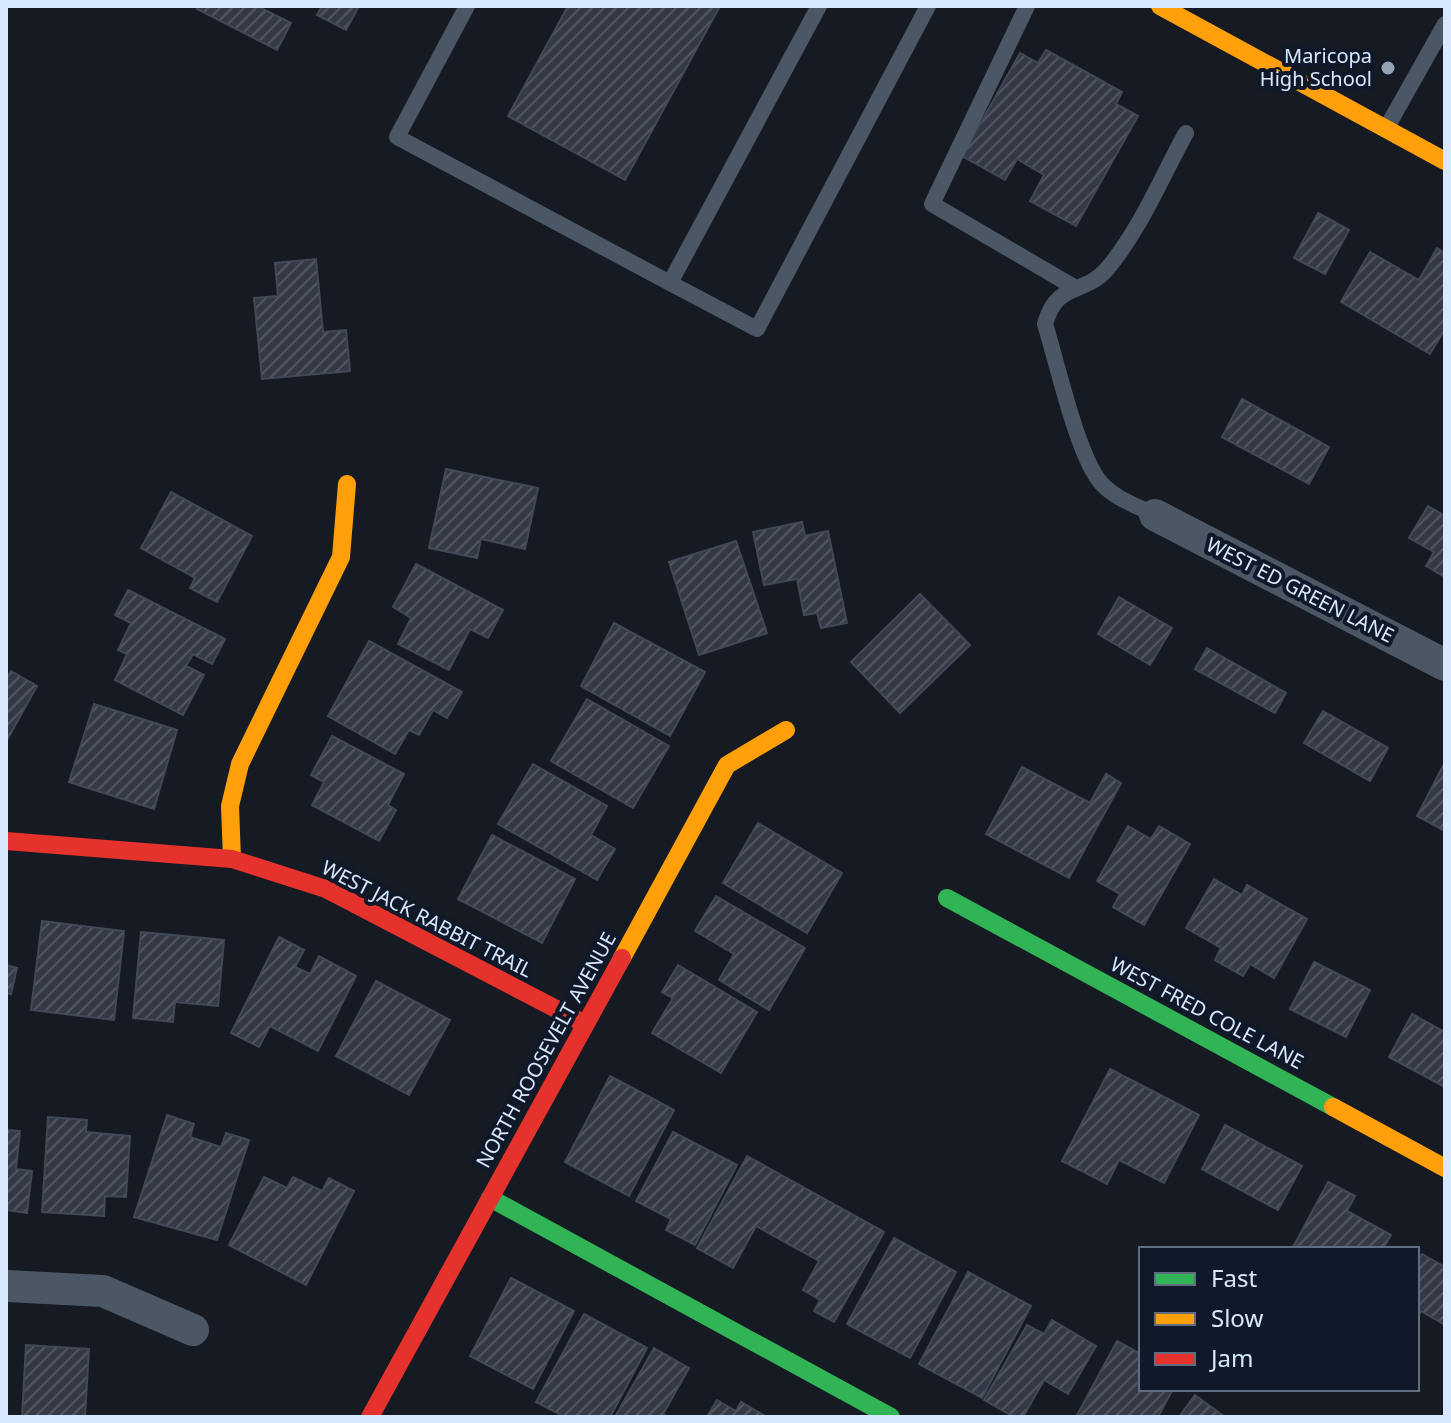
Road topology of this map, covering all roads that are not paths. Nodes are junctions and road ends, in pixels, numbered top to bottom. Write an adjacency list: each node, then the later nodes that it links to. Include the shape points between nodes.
1 (467, 6): 10 (lane, via 397,137)
2 (819, 6): 10 (lane)
3 (928, 6): 10 (lane, via 757,329)
4 (1027, 6): 11 (lane, via 932,204)
5 (1160, 6): 7 (street)
6 (1445, 24): 7 (lane)
7 (1386, 129): 9 (street)
8 (1186, 133): 11 (lane, via 1121,251 1104,273)
9 (1445, 161)
10 (670, 283)
11 (1074, 287): 13 (lane, via 1050,305 1045,324 1082,445 1100,483)
12 (347, 484): 17 (street, via 341,557 240,764 230,806)
13 (1155, 515): 14 (street, WEST ED GREEN LANE)
14 (1445, 665)
15 (786, 730): 19 (street, NORTH ROOSEVELT AVENUE, via 727,765)
16 (6, 841): 17 (street, WEST JACK RABBIT TRAIL)
17 (232, 859): 19 (street, WEST JACK RABBIT TRAIL, via 326,889)
18 (947, 898): 20 (street, WEST FRED COLE LANE)
19 (585, 1024): 21 (street, NORTH ROOSEVELT AVENUE)
20 (1445, 1168)
21 (490, 1198): 24 (street, NORTH ROOSEVELT AVENUE); 25 (street)
22 (6, 1286): 23 (street, via 103,1291)
23 (193, 1330)
24 (370, 1417)
25 (891, 1417)

